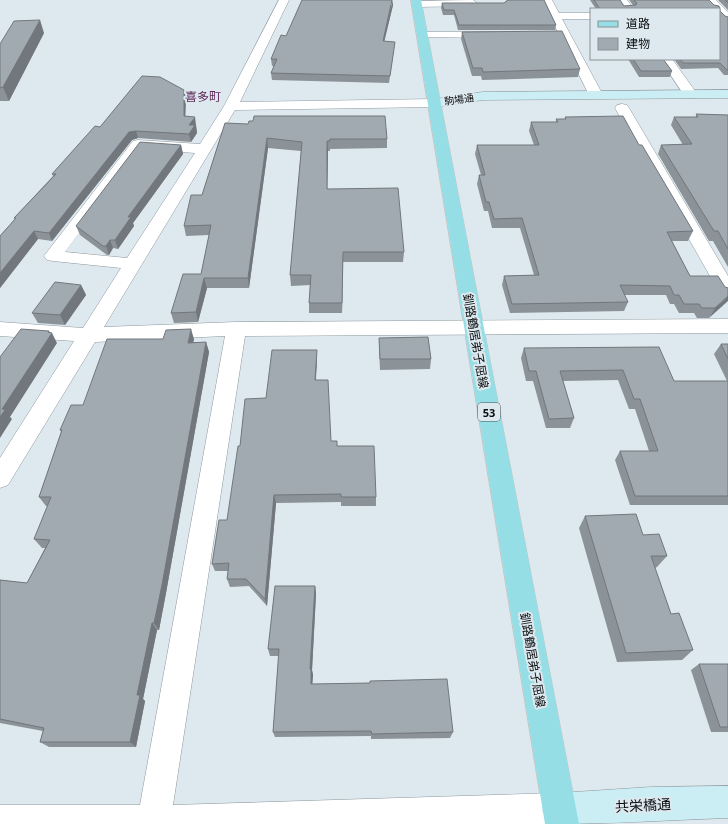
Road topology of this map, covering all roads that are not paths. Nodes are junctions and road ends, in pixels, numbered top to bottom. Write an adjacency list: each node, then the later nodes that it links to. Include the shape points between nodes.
1 (284, 0): 20 (street)
2 (547, 0): 9 (street)
3 (622, 0): 7 (street)
4 (710, 0): 8 (street)
5 (417, 2): 6 (street); 13 (main road, 釧路鶴居弟子屈線 / 53)
6 (480, 3)
7 (628, 8)
8 (717, 8)
9 (555, 16): 10 (street); 12 (street)
10 (590, 16)
11 (549, 34): 12 (street)
12 (564, 34): 17 (street)
13 (422, 35): 14 (street); 19 (main road, 釧路鶴居弟子屈線 / 53)
14 (501, 35)
15 (667, 60): 18 (street)
16 (728, 94): 18 (street, 駒場通)
17 (596, 95): 18 (street, 駒場通); 19 (street, 駒場通, via 482,96)
18 (690, 101): 21 (street, 駒場通)
19 (435, 103): 20 (street); 22 (street, 駒場通, via 486,108); 28 (main road, 釧路鶴居弟子屈線 / 53)
20 (231, 106): 24 (street)
21 (728, 107)
22 (574, 108)
23 (606, 108): 26 (street, via 629,108)
24 (204, 149): 25 (street); 25 (street, via 138,144 53,256)
25 (132, 264): 31 (street)
26 (728, 292)
27 (728, 326): 28 (street)
28 (474, 328): 30 (street); 34 (main road, 釧路鶴居弟子屈線 / 53)
29 (0, 329): 31 (street)
30 (236, 330): 31 (street); 36 (street)
31 (88, 335): 32 (street)
32 (0, 478)
33 (728, 802): 34 (street, 共栄橋通, via 651,804)
34 (560, 817): 36 (street)
35 (0, 822): 36 (street)
36 (153, 823)

